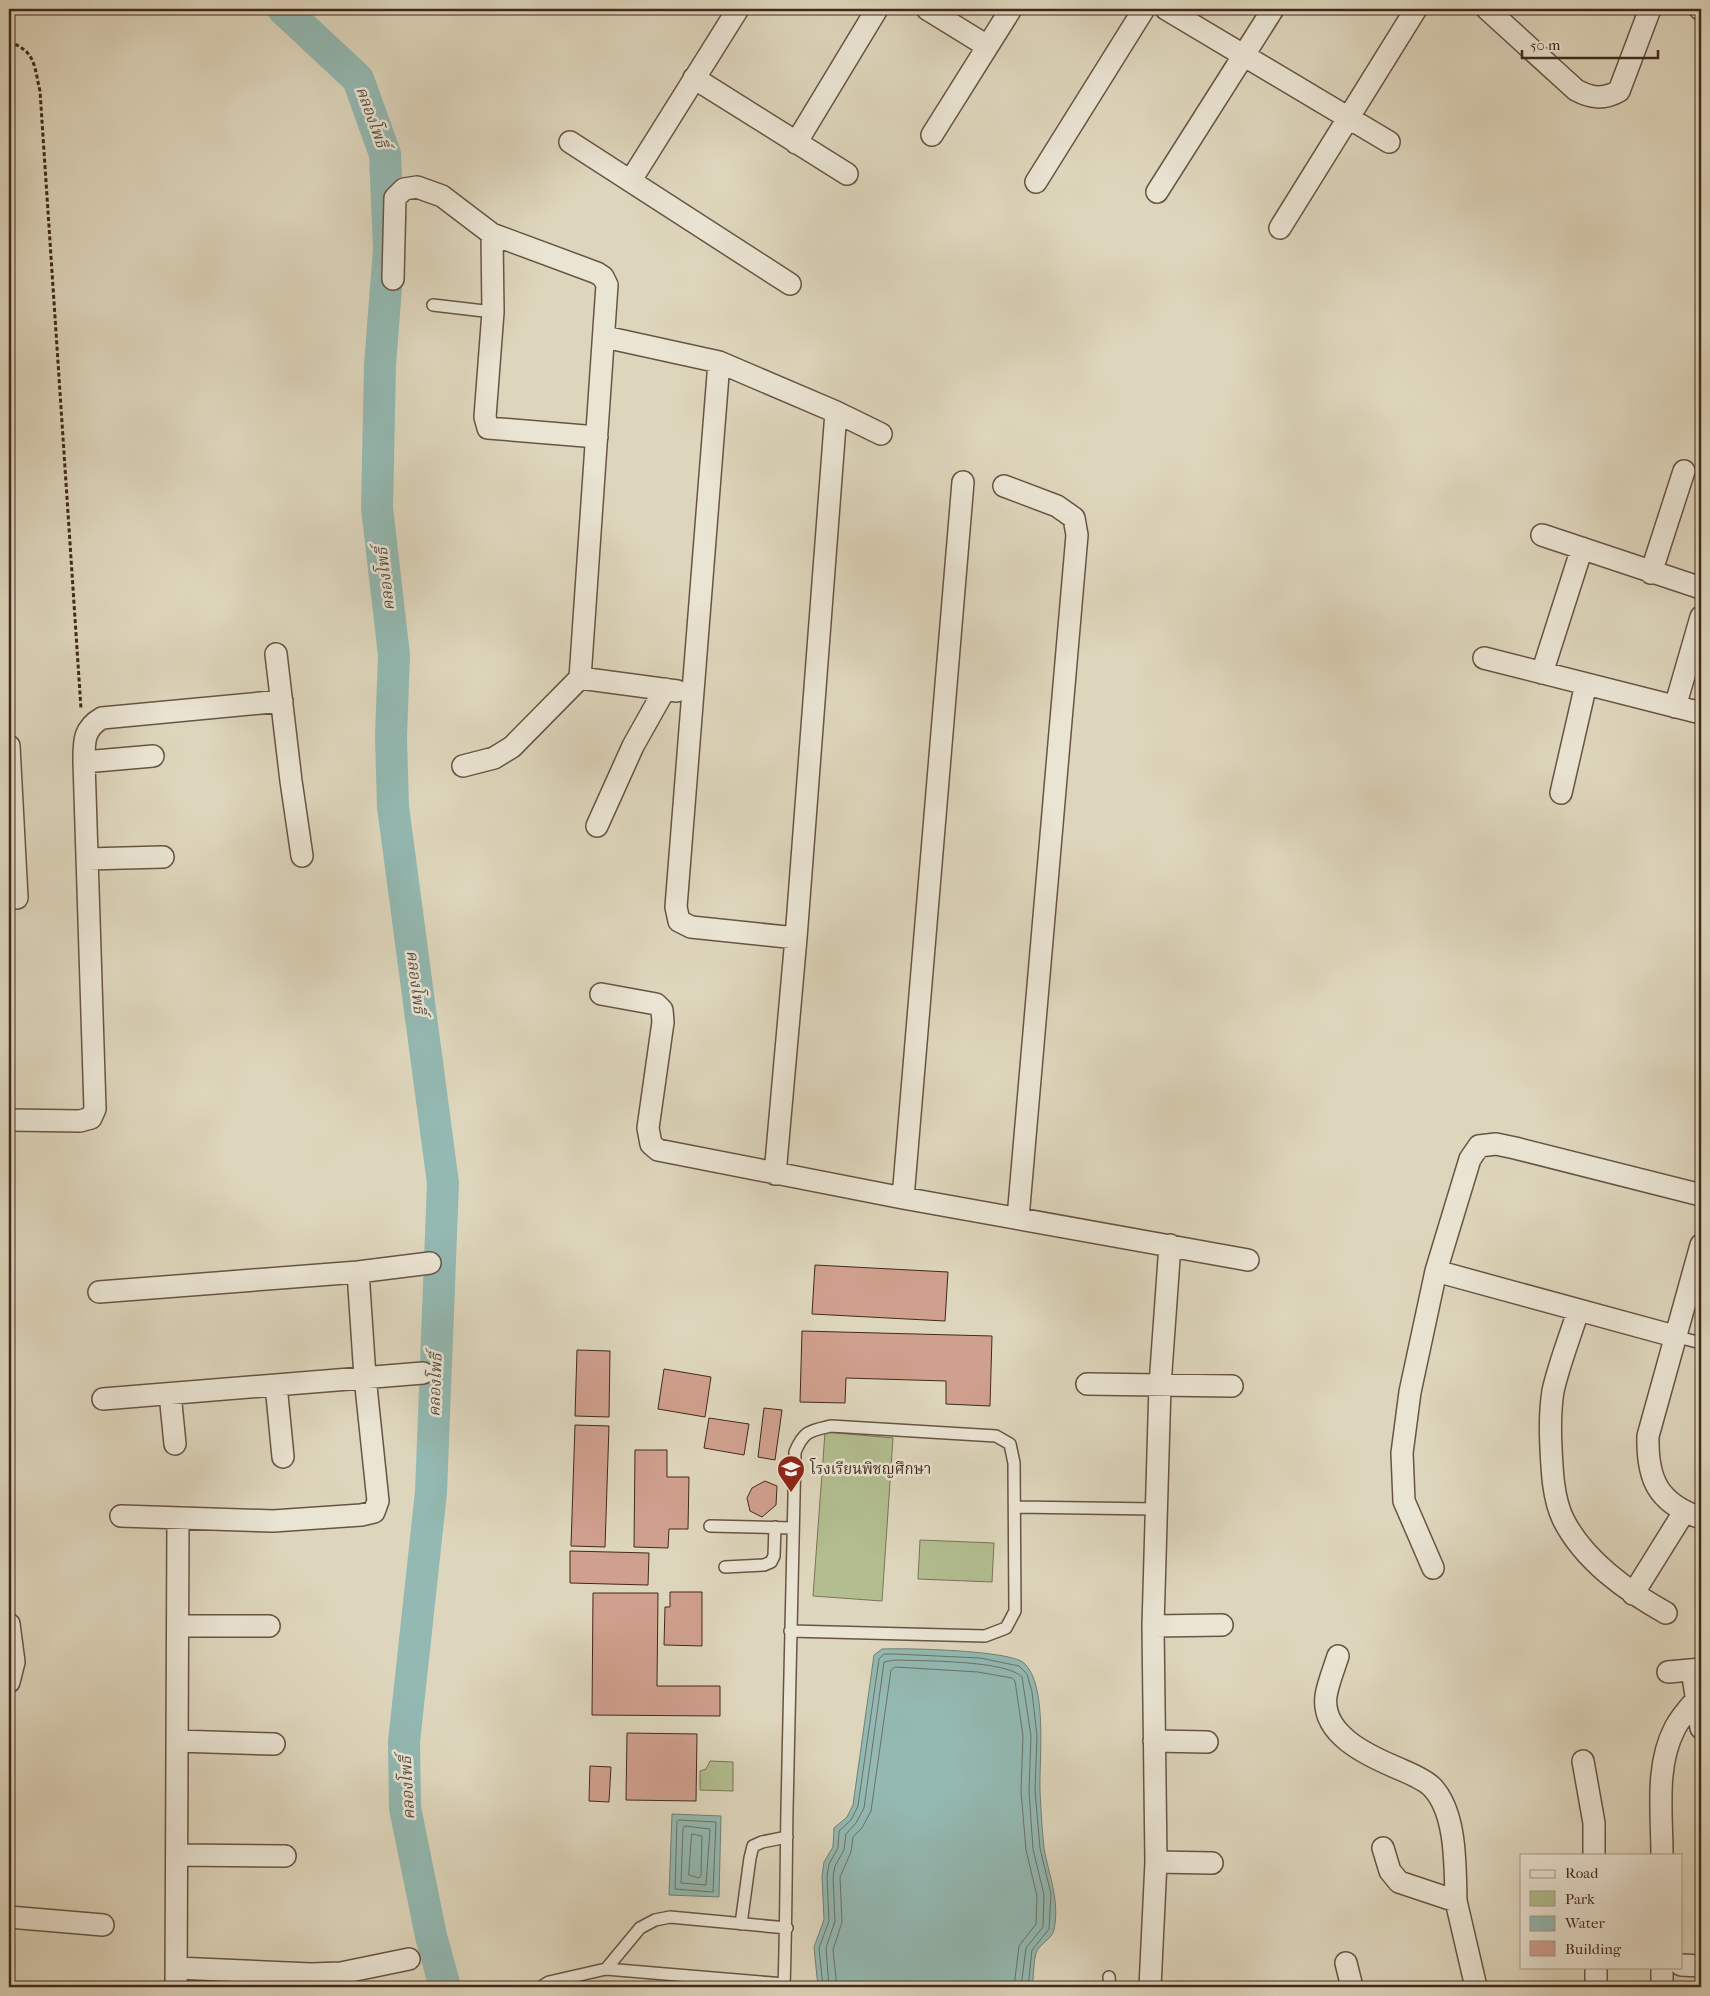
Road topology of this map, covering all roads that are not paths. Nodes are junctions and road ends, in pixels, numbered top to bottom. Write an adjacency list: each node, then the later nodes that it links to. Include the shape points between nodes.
1 (738, 9): 13 (street)
2 (877, 9): 18 (street)
3 (927, 9): 11 (street)
4 (1011, 9): 11 (street)
5 (1144, 9): 21 (street)
6 (1166, 9): 12 (street)
7 (1273, 9): 12 (street)
8 (1416, 9): 14 (street)
9 (1487, 9): 10 (street, via 1576,90 1598,98 1618,91)
10 (1650, 9)
11 (987, 46): 15 (street)
12 (1244, 54): 14 (street); 22 (street)
13 (694, 78): 18 (street); 20 (street)
14 (1348, 118): 17 (street); 23 (street)
15 (932, 135)
16 (570, 142): 20 (street)
17 (1389, 142)
18 (796, 143): 19 (street)
19 (847, 174)
20 (631, 180): 26 (street)
21 (1036, 182)
22 (1157, 192)
23 (1280, 228)
24 (492, 234): 25 (street, via 442,196 417,187 404,189 395,198); 28 (street); 29 (street, via 603,277 607,285)
25 (393, 280)
26 (790, 284)
27 (433, 306): 28 (lane)
28 (494, 312): 33 (street, via 486,418 488,428)
29 (605, 337): 30 (street); 33 (street)
30 (719, 362): 31 (street); 48 (street)
31 (836, 412): 32 (street); 62 (street)
32 (881, 434)
33 (597, 437): 45 (street)
34 (1684, 471): 39 (street)
35 (963, 482): 67 (street)
36 (1004, 486): 68 (street, via 1057,506 1074,518 1077,535)
37 (1542, 535): 38 (street)
38 (1582, 548): 39 (street); 44 (street)
39 (1651, 573): 40 (street)
40 (1701, 588)
41 (1701, 617): 50 (street)
42 (276, 654): 49 (street)
43 (1484, 658): 44 (street)
44 (1542, 673): 46 (street)
45 (580, 678): 47 (street); 55 (street, via 512,748 494,758)
46 (1586, 684): 50 (street); 56 (street)
47 (664, 689): 48 (street); 57 (street, via 633,746)
48 (693, 693): 62 (street, via 676,907 679,921 691,927)
49 (282, 701): 54 (street, via 102,718 92,724 84,737); 58 (street)
50 (1676, 707): 51 (street)
51 (1701, 713)
52 (9, 746): 61 (street)
53 (153, 756): 54 (street)
54 (84, 762): 60 (street)
55 (463, 766)
56 (1561, 794)
57 (597, 826)
58 (302, 856)
59 (163, 857): 60 (street)
60 (87, 859): 64 (street, via 95,1110 91,1118 80,1120)
61 (17, 898)
62 (796, 938): 65 (street)
63 (600, 994): 65 (street, via 656,1004 662,1010 648,1128 652,1144 658,1150)
64 (9, 1120)
65 (775, 1174): 67 (street)
66 (1701, 1195): 73 (street, via 1515,1148 1496,1144 1479,1146 1470,1159)
67 (903, 1198): 68 (street)
68 (1018, 1218): 69 (street)
69 (1170, 1245): 71 (street); 82 (street)
70 (1701, 1245): 77 (street)
71 (1248, 1260)
72 (430, 1263): 74 (street)
73 (1436, 1271): 76 (street); 98 (street, via 1410,1392 1402,1453 1404,1501)
74 (358, 1272): 75 (street); 80 (street)
75 (99, 1292)
76 (1578, 1311): 77 (street); 99 (street, via 1553,1390 1550,1421 1552,1475 1563,1518 1580,1544)
77 (1674, 1336): 78 (lane); 91 (street, via 1648,1436 1648,1461 1652,1480 1663,1496)
78 (1701, 1343)
79 (422, 1373): 80 (street)
80 (365, 1377): 83 (street); 93 (street, via 378,1501 374,1512 273,1521)
81 (1087, 1384): 82 (street)
82 (1160, 1384): 84 (street); 90 (street)
83 (276, 1385): 85 (street); 88 (street)
84 (1232, 1386)
85 (170, 1394): 86 (street); 87 (street)
86 (103, 1399)
87 (175, 1444)
88 (283, 1457)
89 (1015, 1507): 90 (lane); 96 (lane, via 1010,1444 996,1436 832,1426 801,1437 795,1452); 106 (lane, via 1015,1611 1006,1628 985,1636)
90 (1156, 1508): 105 (street)
91 (1692, 1515): 99 (street)
92 (121, 1516): 93 (street)
93 (178, 1520): 103 (street)
94 (710, 1526): 95 (lane)
95 (775, 1527): 96 (lane); 97 (lane, via 771,1562)
96 (793, 1528): 106 (lane)
97 (725, 1567)
98 (1433, 1568)
99 (1633, 1594): 100 (street)
100 (1666, 1613)
101 (10, 1624): 110 (street, via 14,1662)
102 (1222, 1625): 105 (street)
103 (178, 1626): 104 (street); 113 (street)
104 (269, 1626)
105 (1152, 1626): 114 (street)
106 (790, 1630): 118 (lane)
107 (1338, 1656): 126 (street, via 1326,1696 1327,1716 1340,1733 1363,1753 1432,1786 1442,1801 1453,1839)
108 (1696, 1669): 109 (street); 111 (street)
109 (1668, 1672)
110 (9, 1682)
111 (1696, 1700): 112 (street); 121 (street, via 1674,1728 1666,1751 1662,1772)
112 (1701, 1728)
113 (177, 1741): 116 (street); 122 (street)
114 (1154, 1741): 115 (street); 124 (street)
115 (1207, 1742)
116 (274, 1744)
117 (1583, 1761): 120 (street, via 1594,1824)
118 (787, 1837): 128 (lane, via 753,1846); 130 (lane)
119 (1382, 1848): 126 (street, via 1390,1871 1399,1882)
120 (1594, 1854)
121 (1662, 1854)
122 (176, 1855): 123 (street); 138 (street)
123 (285, 1856)
124 (1156, 1862): 125 (street); 141 (street)
125 (1212, 1862)
126 (1456, 1901): 143 (street)
127 (9, 1917): 129 (street)
128 (740, 1924): 130 (lane); 137 (lane, via 670,1917 655,1920 640,1928)
129 (103, 1925)
130 (787, 1928): 139 (lane)
131 (409, 1959): 138 (street, via 341,1973)
132 (1346, 1963): 142 (street)
133 (1682, 1964): 134 (street)
134 (1701, 1966)
135 (1596, 1968): 144 (street)
136 (1662, 1968): 145 (street)
137 (606, 1969): 139 (lane); 140 (lane, via 549,1982)
138 (176, 1978)
139 (784, 1986)
140 (541, 1987)
141 (1150, 1987)
142 (1352, 1987)
143 (1476, 1987)
144 (1596, 1987)
145 (1662, 1987)

